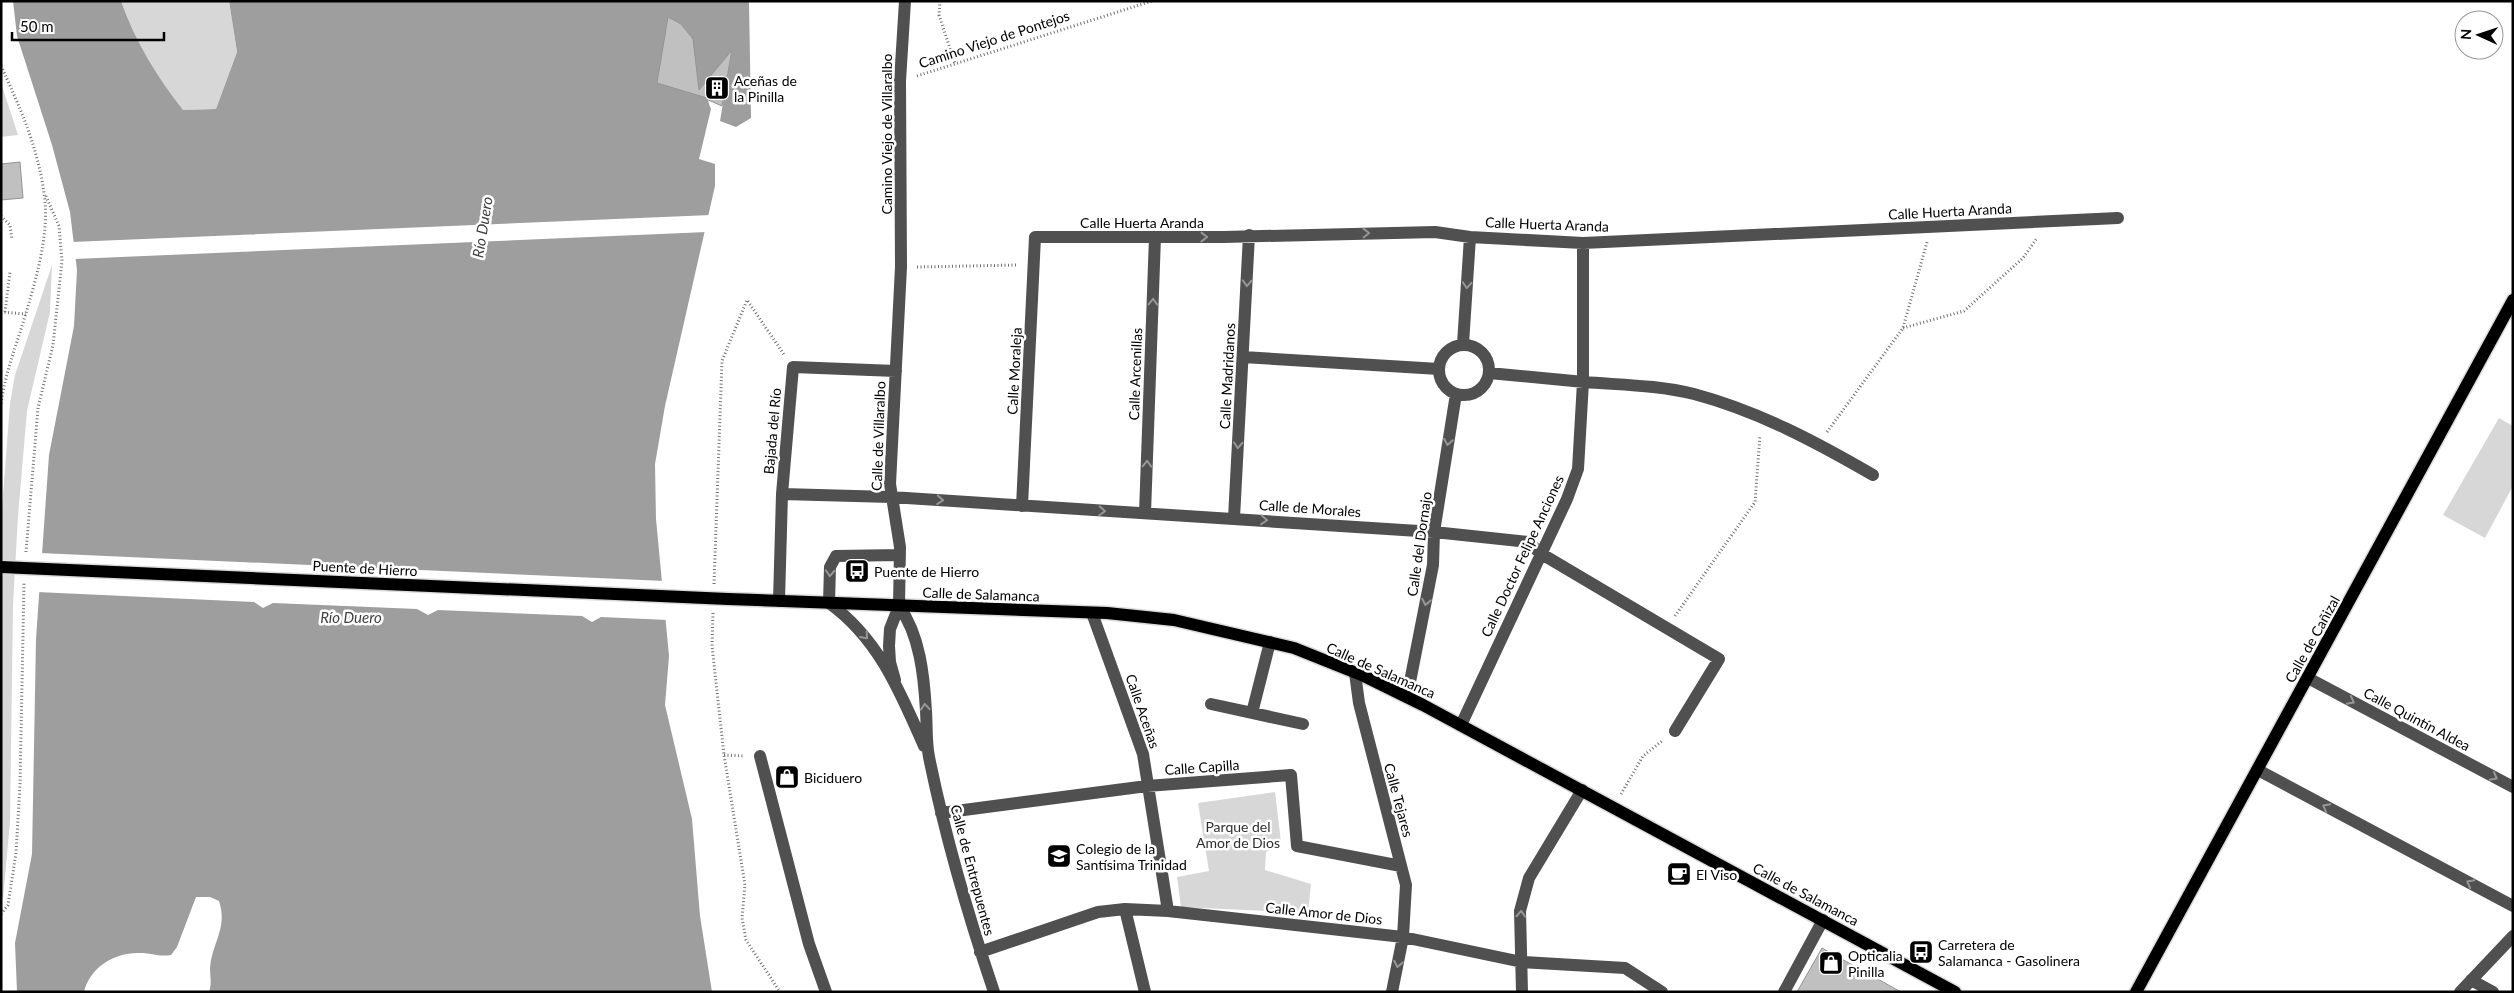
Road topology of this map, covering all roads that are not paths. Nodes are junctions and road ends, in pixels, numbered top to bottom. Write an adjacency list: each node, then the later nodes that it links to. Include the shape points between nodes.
1 (905, 1): 8 (street, Camino Viejo de Villaralbo, via 900,81)
2 (2118, 218): 7 (street, Calle Huerta Aranda)
3 (1249, 234): 5 (street, Calle Huerta Aranda, one-way to 3); 6 (street, Calle Huerta Aranda, one-way to 6, via 1435,232); 11 (street, Calle Madridanos, one-way to 11)
4 (1035, 237): 5 (street, Calle Huerta Aranda); 20 (street, Calle Moraleja)
5 (1155, 237): 21 (street, Calle Arcenillas, one-way to 5)
6 (1470, 237): 7 (street, Calle Huerta Aranda); 10 (street, one-way to 10)
7 (1583, 243): 15 (street, Calle Doctor Felipe Anciones)
8 (901, 267): 13 (street, Calle de Villaralbo)
9 (2513, 300): 34 (main road, Calle de Cañizal)
10 (1463, 344): 12 (street, via 1446,352); 14 (street, via 1483,352)
11 (1243, 357): 12 (street); 22 (street, Calle Madridanos, one-way to 22)
12 (1439, 369): 16 (street, via 1443,384)
13 (896, 372): 18 (street, Bajada del Río, via 793,367); 19 (street, Calle de Villaralbo)
14 (1490, 373): 15 (street); 16 (street, via 1484,386 1471,394)
15 (1583, 382): 17 (street, via 1647,386 1729,404 1818,444); 24 (street, Calle Doctor Felipe Anciones, via 1578,469)
16 (1456, 394): 23 (street, Calle del Dornajo, one-way to 23)
17 (1874, 475)
18 (782, 494): 19 (street, Calle de Morales); 28 (street, Bajada del Río)
19 (891, 497): 20 (street, Calle de Morales, one-way to 20); 25 (street, Calle de Villaralbo, via 900,537)
20 (1022, 506): 21 (street, Calle de Morales, one-way to 21)
21 (1145, 513): 22 (street, Calle de Morales)
22 (1234, 518): 23 (street, Calle de Morales, one-way to 23)
23 (1434, 532): 24 (street, Calle de Morales, via 1528,542); 36 (street, Calle del Dornajo, one-way to 36, via 1433,565)
24 (1540, 553): 40 (street, Calle Doctor Felipe Anciones); 41 (street, Calle de Morales, via 1719,659)
25 (900, 555): 29 (street, one-way to 29, via 836,556 830,567); 30 (street, Calle de Villaralbo)
26 (1, 567): 27 (main road, Puente de Hierro, bridge)
27 (728, 599): 28 (main road, Calle de Salamanca)
28 (779, 601): 29 (main road, Calle de Salamanca)
29 (829, 603): 30 (main road, Calle de Salamanca); 35 (street, Calle de Entrepuentes, one-way to 35, via 862,632)
30 (899, 606): 31 (main road, Calle de Salamanca); 35 (street, Calle de Entrepuentes, via 890,629 888,646); 42 (street, Calle de Entrepuentes, one-way to 30, via 925,696 916,643 910,623)
31 (1092, 613): 32 (main road, Calle de Salamanca, via 1174,620); 45 (street, Calle Aceñas, via 1143,754)
32 (1270, 642): 33 (main road, Calle de Salamanca, via 1294,648); 38 (street)
33 (1355, 673): 36 (main road, Calle de Salamanca); 49 (street, Calle Tejares, via 1358,703)
34 (2308, 678): 44 (main road, Calle de Cañizal); 46 (street, Calle Quintín Aldea, one-way to 46)
35 (895, 680): 42 (street, Calle de Entrepuentes)
36 (1408, 697): 40 (main road, Calle de Salamanca)
37 (1211, 704): 38 (street)
38 (1252, 713): 39 (street)
39 (1303, 724)
40 (1461, 725): 47 (main road, Calle de Salamanca)
41 (1675, 731)
42 (928, 755): 48 (street, Calle de Entrepuentes)
43 (760, 756): 59 (street, via 809,944)
44 (2258, 770): 50 (street, one-way to 44); 67 (main road, Calle de Cañizal)
45 (1147, 786): 48 (street, Calle Capilla); 49 (street, Calle Capilla, via 1291,776 1297,846); 52 (street, Calle Aceñas)
46 (2513, 787)
47 (1582, 790): 53 (main road, Calle de Salamanca); 57 (street, one-way to 47, via 1520,911 1529,878)
48 (941, 813): 56 (street, Calle de Entrepuentes)
49 (1401, 866): 54 (street, Calle Tejares, via 1406,884)
50 (2513, 906)
51 (1125, 909): 52 (street, Calle Amor de Dios); 56 (street, Calle Amor de Dios, via 1098,912); 61 (street)
52 (1168, 911): 54 (street, Calle Amor de Dios)
53 (1823, 920): 65 (street); 66 (main road, Calle de Salamanca)
54 (1404, 936): 57 (street, Calle Amor de Dios); 62 (street, Calle Tejares, one-way to 62)
55 (2513, 936): 58 (street)
56 (980, 952): 60 (street, Calle de Entrepuentes)
57 (1522, 962): 63 (street); 64 (street, Calle Amor de Dios, via 1624,968)
58 (2471, 980): 68 (street); 69 (street)
59 (826, 992)
60 (994, 992)
61 (1144, 992)
62 (1392, 992)
63 (1522, 992)
64 (1662, 992)
65 (1784, 992)
66 (1955, 992)
67 (2136, 992)
68 (2460, 992)
69 (2493, 992)

